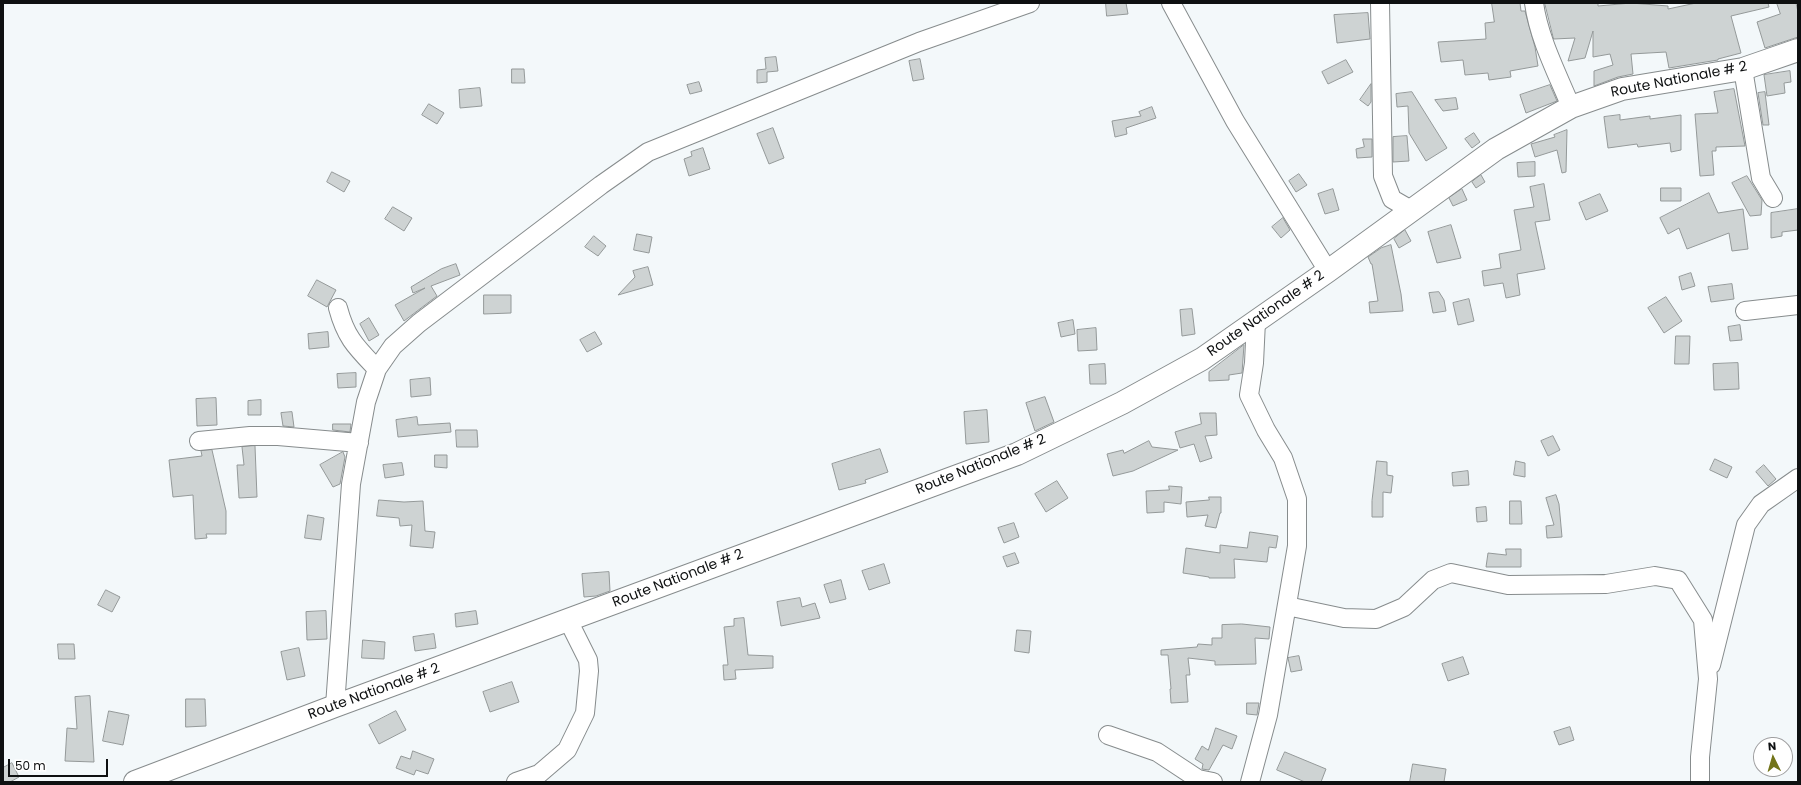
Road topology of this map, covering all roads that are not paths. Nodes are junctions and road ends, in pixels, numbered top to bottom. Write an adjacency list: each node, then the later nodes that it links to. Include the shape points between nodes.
1 (1030, 3): 15 (street, via 919,42 648,152 601,184 420,323 393,346)
2 (1171, 3): 10 (street, via 1235,121)
3 (1380, 3): 9 (street, via 1383,176 1392,199)
4 (1534, 3): 7 (street, via 1547,51)
5 (1798, 50): 6 (main road, Route Nationale # 2)
6 (1743, 69): 7 (main road, Route Nationale # 2, via 1622,89); 8 (street, via 1761,178)
7 (1571, 107): 9 (main road, Route Nationale # 2, via 1496,149)
8 (1773, 198)
9 (1411, 210): 10 (main road, Route Nationale # 2)
10 (1328, 271): 14 (main road, Route Nationale # 2)
11 (1798, 305): 13 (street)
12 (338, 308): 15 (street, via 342,326 351,341)
13 (1745, 311)
14 (1256, 321): 19 (street, via 1249,395 1283,458 1298,498 1297,546); 20 (main road, Route Nationale # 2, via 1202,359 1122,403 1017,454)
15 (377, 369): 17 (street, via 366,402)
16 (199, 441): 17 (street, via 278,436)
17 (359, 443): 22 (street, via 351,484)
18 (1798, 478): 21 (street, via 1761,504 1746,525)
19 (1287, 606): 21 (street, via 1344,618 1376,619 1404,607 1433,580 1451,573 1508,585 1606,584 1655,576 1678,580 1703,620); 27 (street, via 1268,715)
20 (568, 620): 22 (main road, Route Nationale # 2); 25 (street, via 588,660 585,712 567,750 539,774)
21 (1708, 679): 28 (street)
22 (335, 706): 24 (main road, Route Nationale # 2)
23 (1108, 735): 26 (street, via 1157,752 1198,779)
24 (135, 782)
25 (516, 782)
26 (1213, 782)
27 (1250, 782)
28 (1700, 782)

